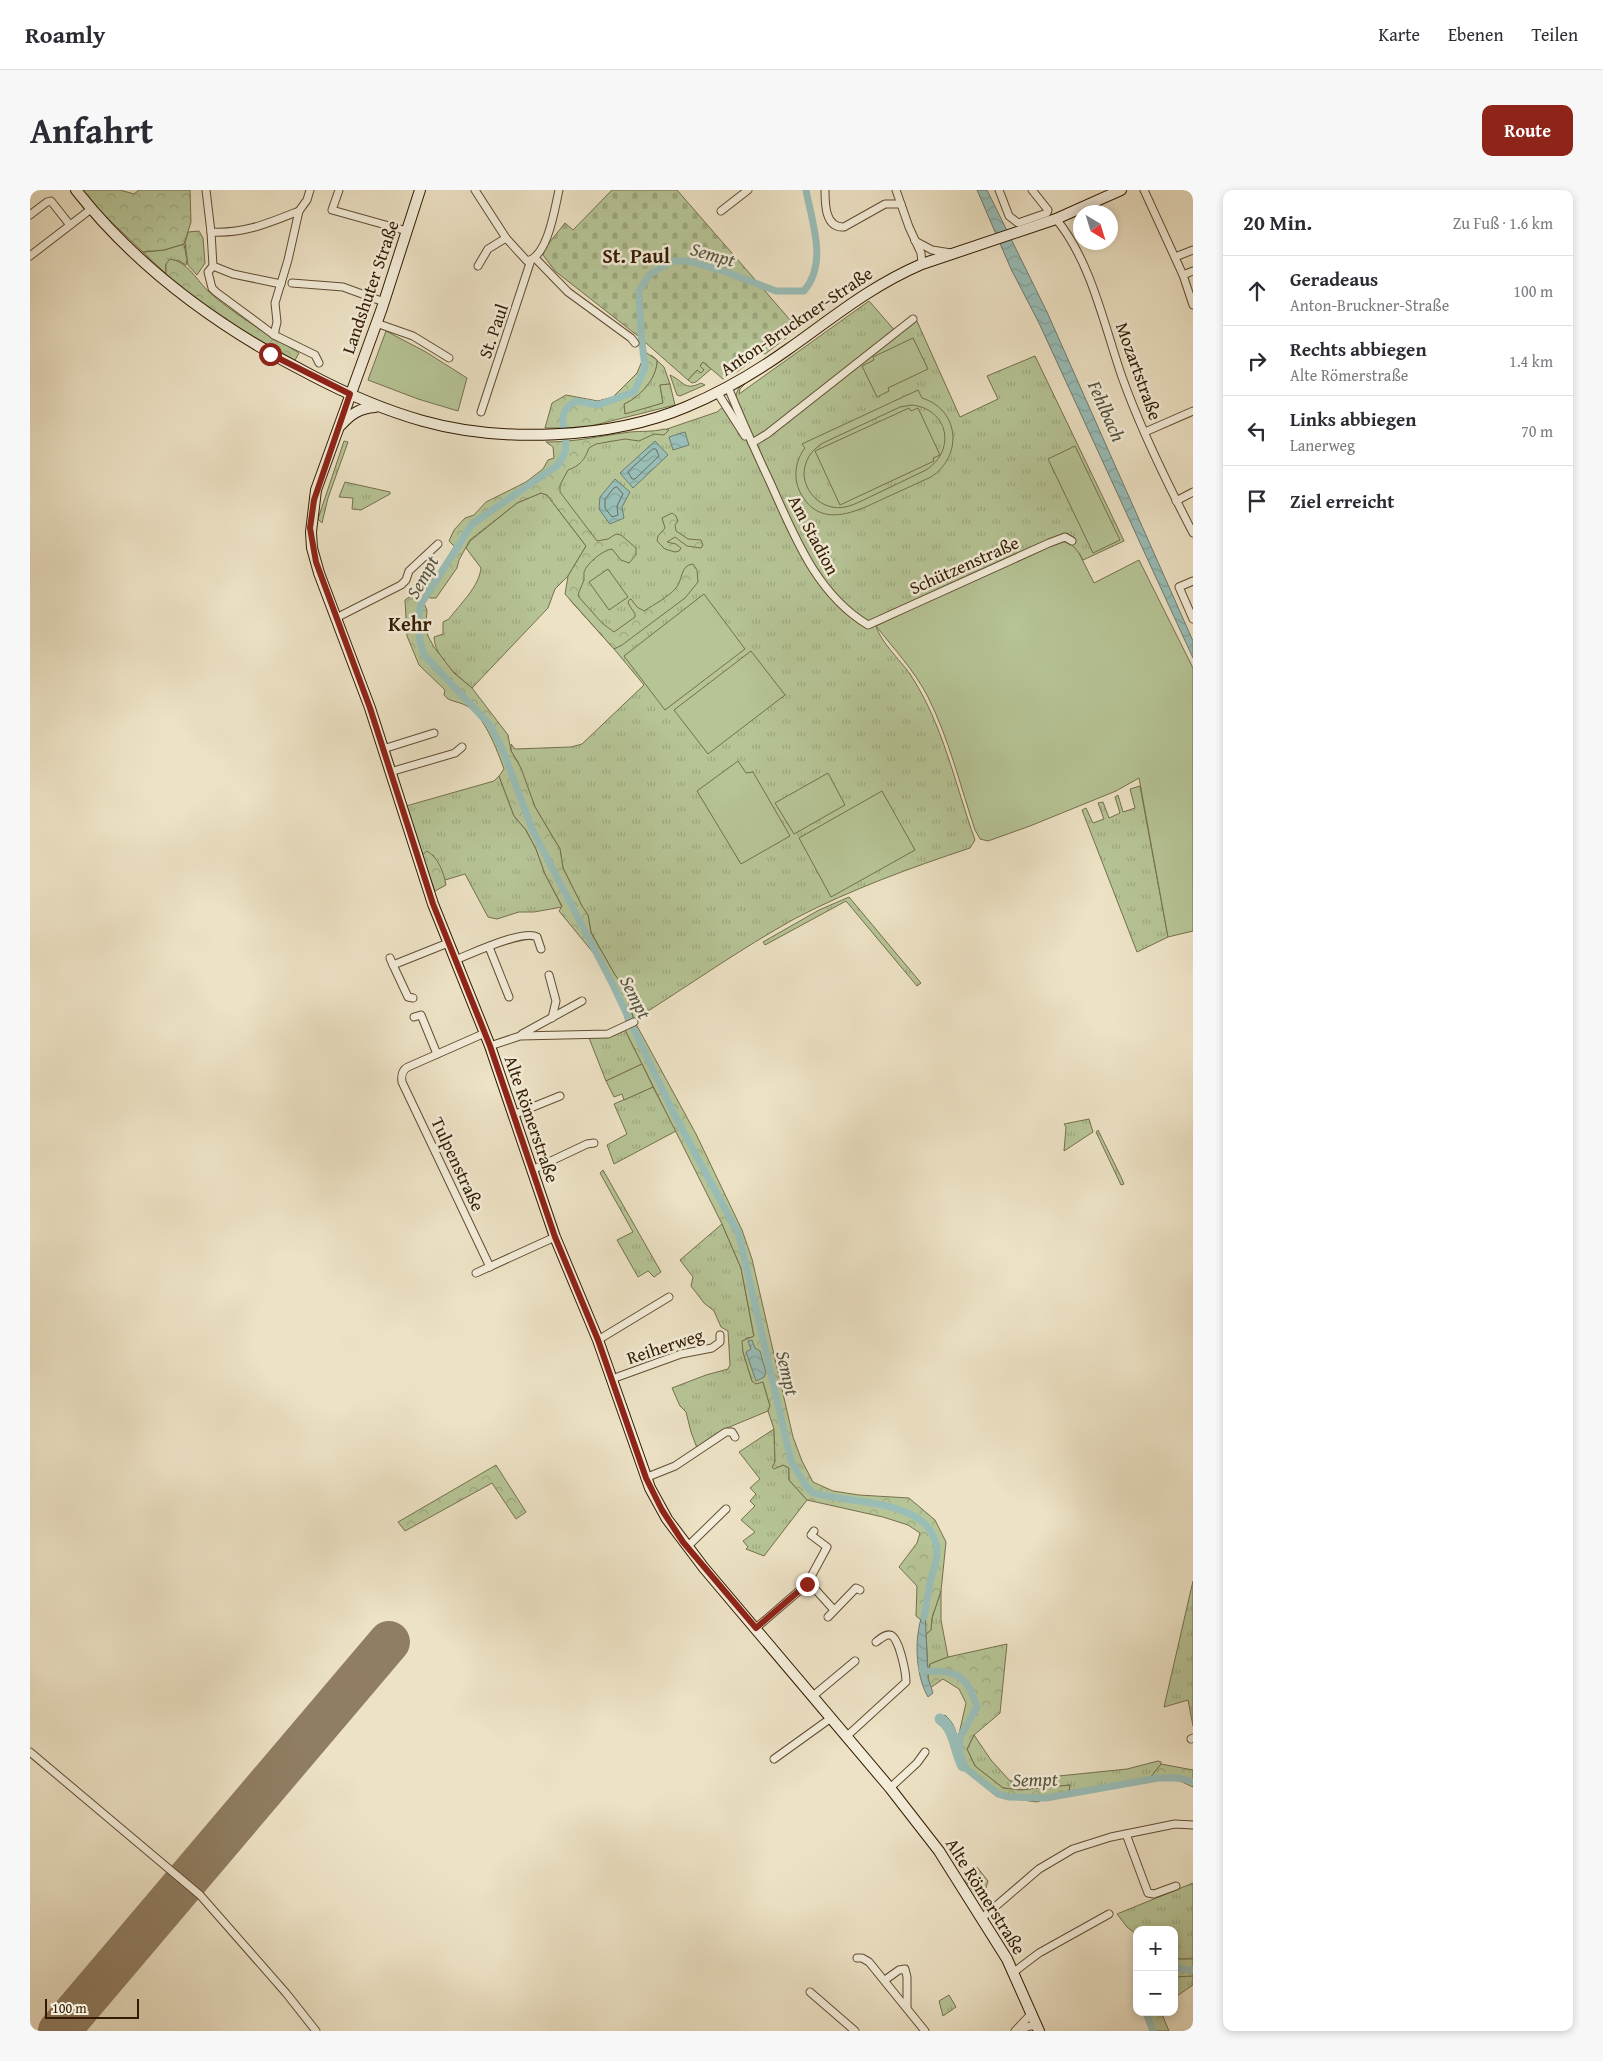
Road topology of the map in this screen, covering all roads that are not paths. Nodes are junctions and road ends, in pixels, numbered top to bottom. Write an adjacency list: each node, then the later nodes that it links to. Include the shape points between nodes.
1 (76, 190): 16 (main road, Anton-Bruckner-Straße)
2 (206, 190): 24 (street)
3 (310, 190): 17 (street)
4 (339, 190): 23 (street, via 332,210)
5 (420, 190): 23 (main road, Landshuter Straße)
6 (475, 190): 25 (street)
7 (559, 190): 31 (street, St. Paul, via 551,227)
8 (748, 190): 18 (street)
9 (826, 190): 15 (street, via 828,215 838,228 844,228 885,204)
10 (896, 190): 15 (street)
11 (999, 190): 22 (street, via 1009,216)
12 (1032, 190): 22 (street, via 1048,210)
13 (1120, 190): 20 (main road, Anton-Bruckner-Straße)
14 (1144, 190): 30 (street)
15 (901, 204): 26 (street)
16 (91, 209): 21 (street); 49 (main road, Anton-Bruckner-Straße, via 163,280 206,314 270,354)
17 (299, 211): 24 (street, via 237,232); 37 (street)
18 (722, 211)
19 (30, 215): 21 (street, via 52,201)
20 (1056, 219): 22 (main road, Anton-Bruckner-Straße); 56 (street, Mozartstraße, via 1076,251 1092,287)
21 (70, 225): 29 (street)
22 (1019, 227): 28 (main road, Anton-Bruckner-Straße)
23 (407, 231): 39 (main road, Landshuter Straße)
24 (211, 232): 33 (street)
25 (506, 238): 31 (street, via 524,258); 34 (street, via 488,250)
26 (915, 242): 28 (street, via 932,250); 32 (street)
27 (1193, 250): 30 (street)
28 (952, 253): 32 (main road, Anton-Bruckner-Straße)
29 (30, 256)
30 (1175, 257): 36 (street)
31 (533, 259): 44 (street, via 568,292); 54 (street, St. Paul)
32 (922, 264): 47 (main road, Anton-Bruckner-Straße, via 867,292)
33 (213, 266): 37 (street, via 233,274); 43 (street, via 208,272 216,292)
34 (478, 266)
35 (1193, 271): 36 (street)
36 (1183, 275): 40 (street)
37 (282, 283): 43 (street, via 275,304 277,322)
38 (292, 283): 39 (street, via 343,287)
39 (384, 302): 42 (main road, Landshuter Straße)
40 (1193, 305)
41 (913, 319): 57 (street)
42 (376, 323): 45 (street, via 414,336); 49 (main road, Landshuter Straße)
43 (274, 334): 46 (street, via 315,355)
44 (635, 343)
45 (449, 358)
46 (319, 363)
47 (728, 387): 48 (main road, Anton-Bruckner-Straße); 57 (street, Am Stadion)
48 (717, 392): 50 (main road, Anton-Bruckner-Straße); 51 (street, Am Stadion)
49 (350, 394): 52 (main road, Anton-Bruckner-Straße); 55 (main road, Alte Römerstraße)
50 (702, 400): 51 (street, via 711,399); 52 (main road, Anton-Bruckner-Straße, via 648,420 573,433 517,435 425,422)
51 (725, 405): 57 (street, Am Stadion)
52 (376, 406): 55 (main road, via 350,415)
53 (1193, 411): 56 (street)
54 (481, 412)
55 (338, 428): 64 (main road, Alte Römerstraße, via 316,490 310,528 316,562)
56 (1145, 432): 59 (street, Mozartstraße)
57 (752, 443): 66 (street, Am Stadion, via 799,547 823,585)
58 (1193, 492): 59 (street)
59 (1176, 500): 60 (street, Mozartstraße)
60 (1193, 533)
61 (1072, 541): 66 (street, Schützenstraße, via 1065,537 1049,543)
62 (438, 544): 64 (street, via 409,571 401,585)
63 (1193, 581): 65 (street, via 1179,587)
64 (336, 618): 69 (main road, Alte Römerstraße)
65 (1193, 618)
66 (868, 625)
67 (434, 733): 69 (street)
68 (462, 747): 70 (street, via 455,753)
69 (383, 750): 70 (main road, Alte Römerstraße)
70 (390, 772): 71 (main road, Alte Römerstraße)
71 (448, 943): 74 (main road, Alte Römerstraße); 77 (street, via 392,961 408,997)
72 (489, 947): 73 (street, via 511,938 533,935); 74 (street); 76 (street)
73 (542, 949)
74 (455, 960): 82 (main road, Alte Römerstraße)
75 (548, 974): 80 (street, via 556,1001)
76 (509, 997)
77 (413, 998)
78 (582, 1001): 80 (street)
79 (414, 1016): 85 (street, via 421,1016)
80 (552, 1018): 83 (street)
81 (634, 1022): 83 (street, via 605,1034)
82 (485, 1033): 84 (main road, Alte Römerstraße); 85 (street)
83 (520, 1036): 84 (street)
84 (490, 1046): 87 (main road, Alte Römerstraße)
85 (437, 1054): 91 (street, Tulpenstraße, via 408,1067 402,1073 402,1082)
86 (560, 1096): 87 (street)
87 (513, 1114): 89 (main road, Alte Römerstraße)
88 (594, 1143): 89 (street)
89 (532, 1170): 90 (main road, Alte Römerstraße)
90 (555, 1237): 91 (street); 95 (main road, Alte Römerstraße)
91 (490, 1267): 92 (street)
92 (476, 1273)
93 (669, 1297): 95 (street)
94 (720, 1335): 96 (street, Reiherweg, via 720,1342 712,1348 681,1354)
95 (598, 1340): 96 (main road, Alte Römerstraße)
96 (612, 1379): 98 (main road, Alte Römerstraße)
97 (735, 1437): 98 (street, via 732,1432 726,1432 675,1466)
98 (646, 1478): 101 (main road, Alte Römerstraße, via 667,1519)
99 (726, 1509): 101 (street)
100 (814, 1531): 102 (street, via 811,1535 827,1547)
101 (687, 1547): 106 (main road, Alte Römerstraße)
102 (807, 1584): 104 (street, via 816,1589); 106 (street)
103 (860, 1590): 104 (street, via 856,1588)
104 (834, 1610): 105 (street)
105 (828, 1617)
106 (756, 1628): 109 (main road, Alte Römerstraße)
107 (876, 1642): 111 (street, via 890,1634 896,1639 906,1682)
108 (855, 1661): 109 (street)
109 (813, 1696): 110 (main road, Alte Römerstraße)
110 (831, 1718): 111 (main road, Alte Römerstraße); 114 (street)
111 (846, 1736): 115 (main road, Alte Römerstraße)
112 (30, 1752): 128 (street, via 200,1896)
113 (925, 1752): 115 (street)
114 (774, 1760)
115 (890, 1788): 120 (main road, Alte Römerstraße, via 942,1855)
116 (1193, 1825): 117 (street, via 1175,1824)
117 (1126, 1834): 118 (street, via 1148,1894); 120 (street, via 1055,1858)
118 (1176, 1886)
119 (1109, 1914): 122 (street, via 1039,1953)
120 (982, 1918): 122 (main road, Alte Römerstraße)
121 (858, 1958): 123 (street, via 865,1959)
122 (1014, 1972): 126 (main road, Alte Römerstraße)
123 (885, 1980): 125 (street); 125 (street, via 899,1970 905,1970)
124 (810, 1992): 129 (street)
125 (907, 2008): 130 (street)
126 (1032, 2013): 127 (main road, Alte Römerstraße); 131 (street)
127 (1038, 2028): 131 (street, via 1030,2026)
128 (316, 2031)
129 (855, 2031)
130 (925, 2031)
131 (1016, 2031)

